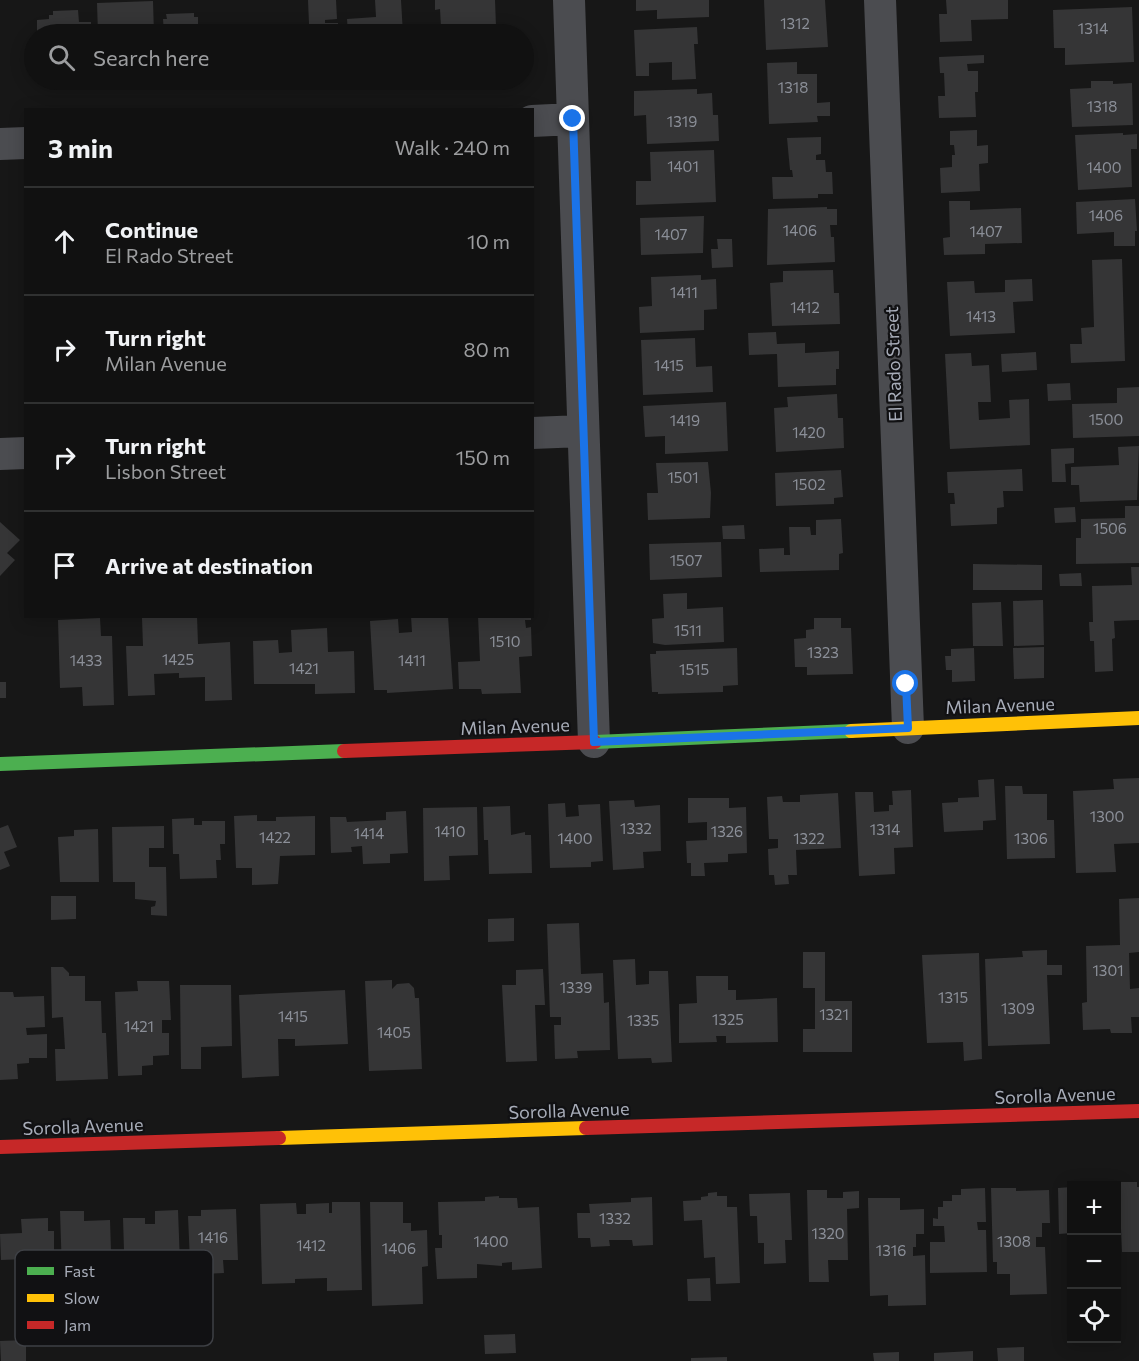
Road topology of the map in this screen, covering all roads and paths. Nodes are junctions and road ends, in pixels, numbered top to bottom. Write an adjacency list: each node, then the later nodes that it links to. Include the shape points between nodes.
1 (569, 0): 3 (street)
2 (880, 0): 12 (street, El Rado Street)
3 (573, 119): 4 (street); 7 (street)
4 (534, 121)
5 (24, 142): 6 (street)
6 (0, 144)
7 (582, 431): 8 (street); 13 (street)
8 (534, 433)
9 (24, 453): 10 (street)
10 (0, 454)
11 (1139, 718): 12 (street, Milan Avenue)
12 (908, 728): 13 (street, Milan Avenue)
13 (594, 742): 14 (street, Milan Avenue)
14 (0, 764)
15 (1139, 1112): 16 (street, Sorolla Avenue)
16 (0, 1147)

